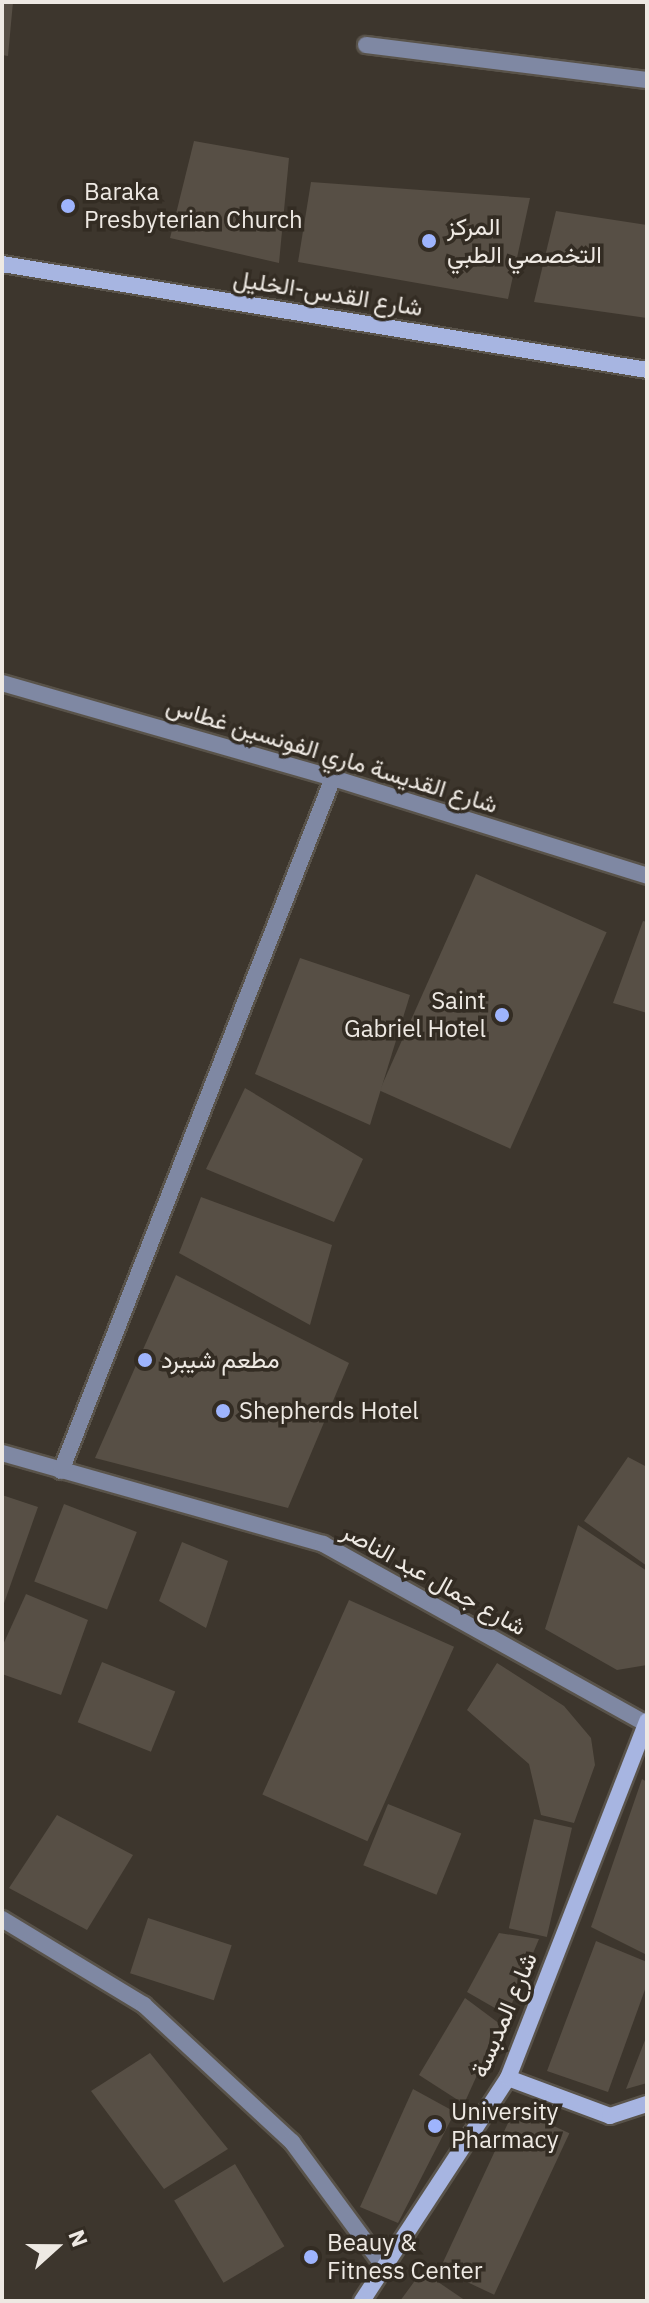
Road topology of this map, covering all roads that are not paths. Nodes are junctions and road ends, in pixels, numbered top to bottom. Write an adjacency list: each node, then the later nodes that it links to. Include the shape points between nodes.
1 (366, 45): 2 (street)
2 (647, 80)
3 (2, 264): 4 (street, شارع القدس-الخليل)
4 (647, 370)
5 (2, 683): 6 (street, شارع القديسة ماري الفونسين غطاس)
6 (333, 778): 7 (street, شارع القديسة ماري الفونسين غطاس); 9 (street)
7 (647, 876)
8 (2, 1453): 9 (street, شارع جمال عبد الناصر)
9 (61, 1471): 10 (street, شارع جمال عبد الناصر, via 323,1544)
10 (646, 1723): 12 (street, شارع المدبسة)
11 (2, 1919): 14 (street, via 144,2005 292,2142)
12 (508, 2078): 13 (street, via 610,2116); 14 (street, شارع المدبسة)
13 (647, 2104)
14 (382, 2264): 15 (street, شارع المدبسة)
15 (362, 2301)

